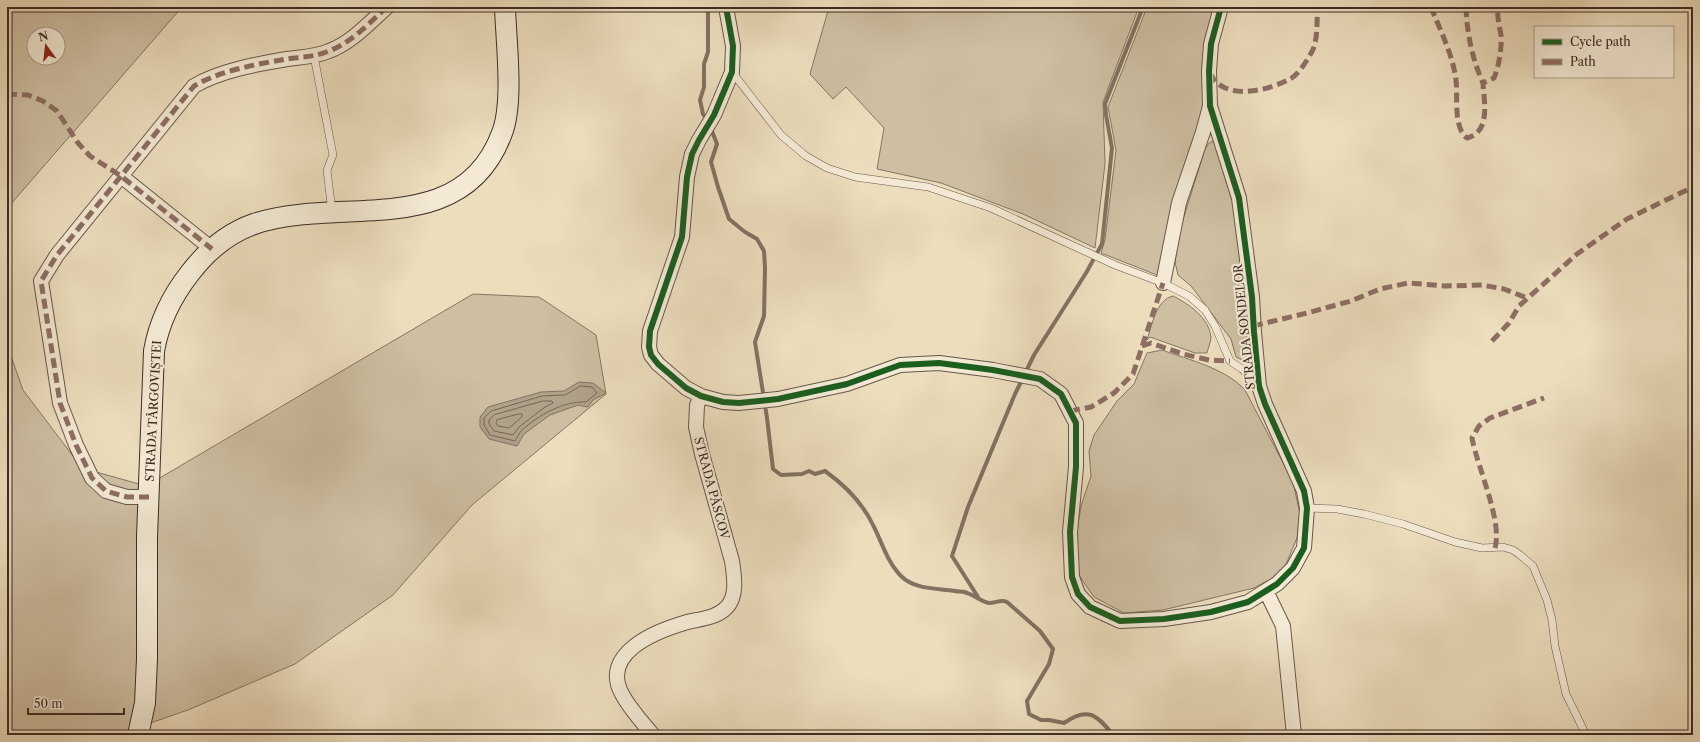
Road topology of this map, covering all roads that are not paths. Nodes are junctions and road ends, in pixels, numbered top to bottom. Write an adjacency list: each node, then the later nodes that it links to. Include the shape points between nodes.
1 (387, 7): 5 (street, via 341,46)
2 (505, 7): 9 (main road, STRADA TÂRGOVIȘTEI, via 507,109 503,132 482,170 454,192 422,205 376,212)
3 (726, 7): 6 (street, via 733,46)
4 (1221, 7): 7 (street, STRADA SONDELOR, via 1210,44)
5 (314, 56): 8 (street, via 220,74 194,86); 9 (lane, via 333,155 327,170)
6 (732, 72): 11 (lane, via 781,135 806,156 827,168 855,177 928,187 991,208 1115,265); 13 (street, via 714,115 692,154 687,177 682,237 650,331 649,348 658,364 686,388)
7 (1210, 106): 11 (street, via 1179,202); 12 (street, STRADA SONDELOR, via 1239,198 1252,297)
8 (121, 176): 10 (street); 14 (street, via 57,255 41,281 60,403 92,478 106,491 127,497)
9 (332, 212): 10 (main road, STRADA TÂRGOVIȘTEI, via 288,216 254,224)
10 (212, 248): 14 (main road, STRADA TÂRGOVIȘTEI, via 185,280 157,333 153,371)
11 (1163, 283): 12 (lane, via 1189,296 1205,310 1230,361)
12 (1259, 386): 15 (street, STRADA SONDELOR, via 1304,491)
13 (701, 396): 16 (street, STRADA SONDELOR, via 738,403 778,399 847,384 900,365 916,364 939,363 1040,379 1061,394 1076,423 1076,467 1070,532 1072,577 1078,594 1090,607 1120,621 1164,619 1210,612 1248,602); 18 (street, STRADA PÂSCOV, via 697,405 696,427 732,561 732,596 727,608 715,615 683,623 647,637 634,645 622,659 616,675 621,693 635,715)
14 (149, 497): 17 (main road, STRADA TÂRGOVIȘTEI, via 145,703)
15 (1307, 508): 16 (street, STRADA SONDELOR, via 1304,548 1293,568); 20 (lane, via 1337,509 1364,514 1455,542 1482,548 1503,547 1520,555 1533,566 1547,600 1566,694)
16 (1266, 591): 19 (street, via 1283,626)
17 (138, 735)
18 (654, 735)
19 (1294, 735)
20 (1586, 735)

